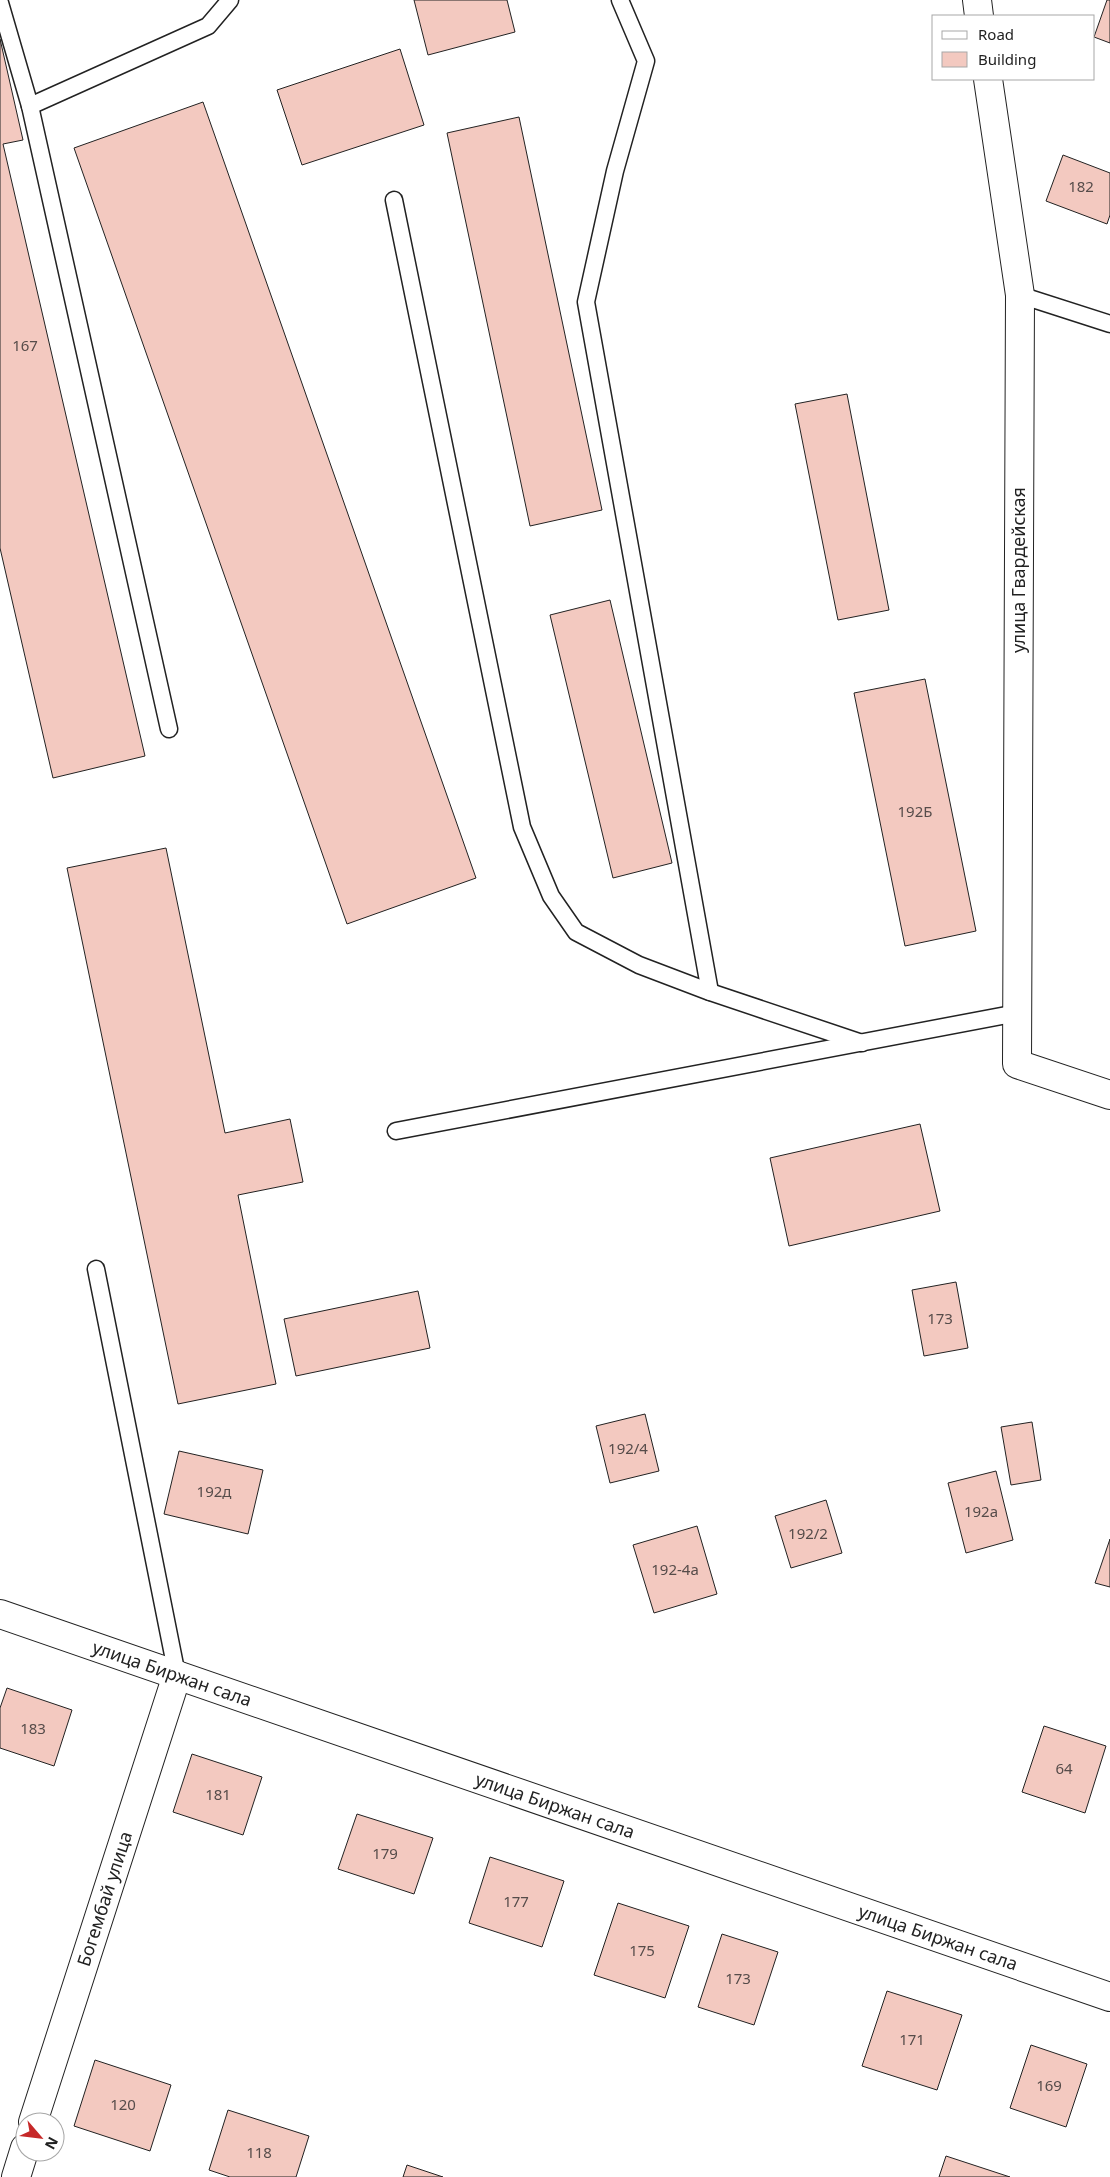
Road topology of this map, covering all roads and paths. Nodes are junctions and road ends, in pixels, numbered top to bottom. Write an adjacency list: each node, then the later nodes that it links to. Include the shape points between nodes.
1 (230, 0): 7 (lane, via 208,26)
2 (620, 0): 12 (lane, via 646,61 615,171 586,302)
3 (977, 0): 5 (street)
4 (0, 3): 7 (lane)
5 (979, 15)
6 (988, 80): 9 (street, улица Гвардейская)
7 (30, 106): 11 (lane)
8 (394, 200): 12 (lane, via 522,827 551,896 576,932 639,965)
9 (1020, 295): 10 (lane); 13 (street, улица Гвардейская)
10 (1110, 324)
11 (169, 729)
12 (710, 992): 14 (lane)
13 (1017, 1013): 14 (lane); 15 (street, улица Гвардейская, via 1017,1064)
14 (862, 1042): 16 (lane)
15 (1110, 1095)
16 (396, 1131)
17 (96, 1269): 19 (lane)
18 (0, 1614): 19 (street, улица Биржан сала)
19 (177, 1675): 20 (street, улица Биржан сала); 21 (street, Богембай улица)
20 (1110, 1998)
21 (36, 2112)
22 (21, 2162): 23 (street)
23 (16, 2177)

